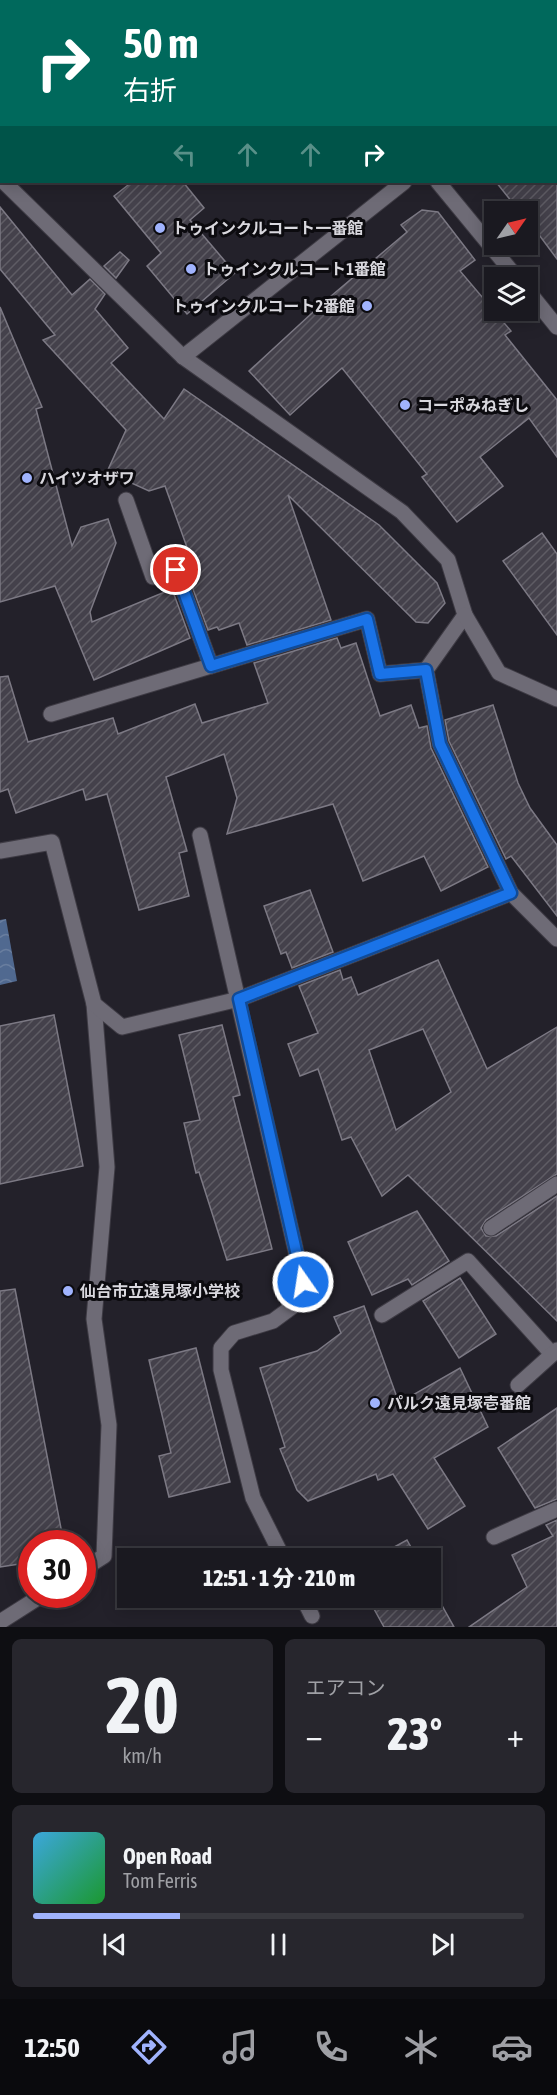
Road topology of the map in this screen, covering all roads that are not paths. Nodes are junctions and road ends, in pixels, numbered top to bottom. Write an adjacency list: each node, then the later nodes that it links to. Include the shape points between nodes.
1 (6, 183): 7 (street)
2 (403, 183): 7 (street)
3 (439, 183): 4 (street)
4 (508, 267)
5 (538, 303): 6 (street)
6 (557, 327)
7 (183, 357): 9 (street, via 402,512 448,560)
8 (126, 500): 10 (street, via 153,577 176,570)
9 (465, 615): 11 (street); 12 (street, via 499,673)
10 (211, 666): 11 (street, via 367,619 380,674); 13 (street)
11 (426, 670): 16 (street, via 440,744)
12 (557, 699)
13 (51, 714)
14 (200, 835): 18 (street)
15 (0, 851): 19 (street, via 52,843)
16 (511, 893): 17 (street); 18 (street)
17 (557, 939)
18 (239, 999): 19 (street, via 122,1027); 27 (street, via 303,1282 292,1306 273,1321 234,1333 221,1348 221,1370 253,1498)
19 (94, 1004): 28 (street, via 107,1167 94,1319 109,1425 104,1556)
20 (557, 1184): 21 (street)
21 (491, 1228)
22 (382, 1315): 23 (street, via 468,1261)
23 (555, 1352): 24 (street)
24 (518, 1385)
25 (557, 1509): 26 (street)
26 (494, 1537)
27 (278, 1548)
28 (96, 1561)
29 (23, 1608): 32 (street)
30 (308, 1608): 31 (street)
31 (312, 1616)
32 (0, 1623)

